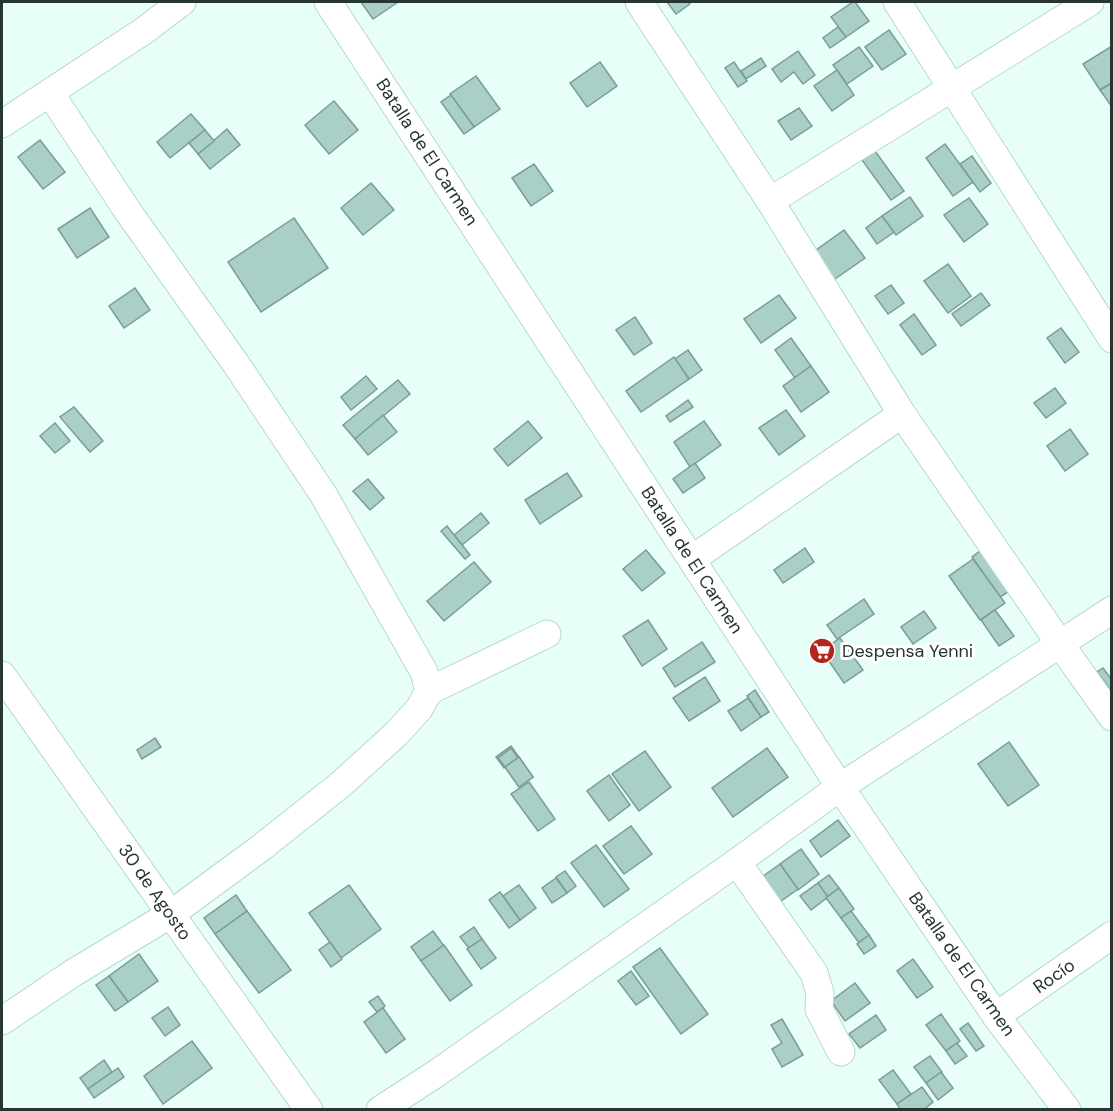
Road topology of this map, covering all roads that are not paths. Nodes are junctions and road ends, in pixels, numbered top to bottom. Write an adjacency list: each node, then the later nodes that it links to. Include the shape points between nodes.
1 (182, 2): 7 (street)
2 (328, 2): 12 (street, Batalla de El Carmen)
3 (639, 2): 9 (street)
4 (897, 2): 6 (street)
5 (1090, 2): 6 (street)
6 (952, 87): 9 (street); 10 (street)
7 (50, 93): 8 (street); 17 (street, via 323,494 424,672)
8 (2, 124)
9 (770, 201): 11 (street)
10 (1112, 339)
11 (902, 414): 12 (street); 15 (street)
12 (692, 559): 19 (street, Batalla de El Carmen)
13 (1112, 610): 15 (street)
14 (547, 634): 17 (street)
15 (1060, 644): 18 (street); 19 (street)
16 (2, 675): 21 (street, 30 de Agosto)
17 (429, 691): 21 (street, via 396,735 340,785)
18 (1112, 717)
19 (840, 786): 20 (street); 23 (street, Batalla de El Carmen)
20 (737, 862): 25 (street, via 814,973 820,993 819,1009); 27 (street)
21 (171, 914): 24 (street); 26 (street, 30 de Agosto)
22 (1112, 935): 23 (street, Rocío)
23 (996, 1016): 28 (street, Batalla de El Carmen)
24 (2, 1021)
25 (841, 1052)
26 (309, 1110)
27 (380, 1110)
28 (1067, 1110)

